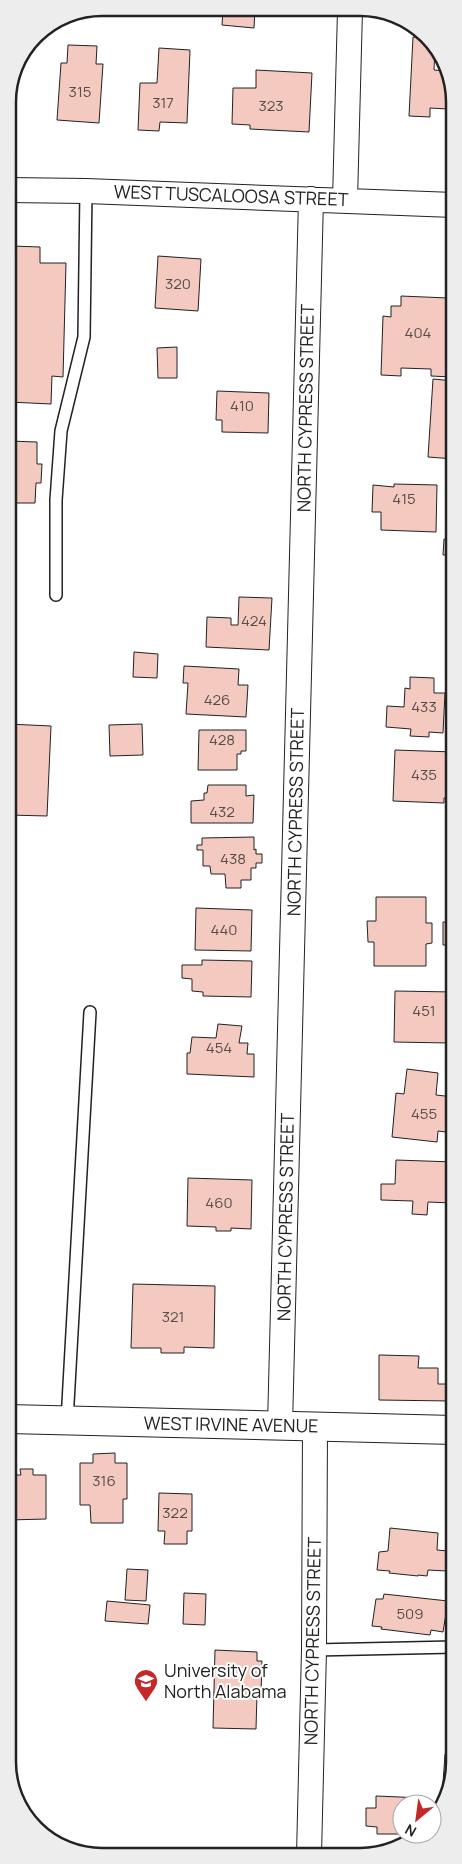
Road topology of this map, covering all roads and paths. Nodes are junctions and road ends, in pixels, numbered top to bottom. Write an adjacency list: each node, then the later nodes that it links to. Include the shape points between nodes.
1 (350, 16): 5 (street)
2 (16, 190): 3 (street, WEST TUSCALOOSA STREET)
3 (86, 191): 4 (street, WEST TUSCALOOSA STREET); 7 (lane, via 84,337 61,431 56,500)
4 (311, 199): 5 (street, WEST TUSCALOOSA STREET); 11 (street, NORTH CYPRESS STREET)
5 (345, 200): 6 (street, WEST TUSCALOOSA STREET)
6 (446, 205)
7 (56, 595)
8 (90, 1012): 10 (lane)
9 (16, 1419): 10 (street, WEST IRVINE AVENUE)
10 (68, 1421): 11 (street, WEST IRVINE AVENUE)
11 (280, 1426): 12 (street, WEST IRVINE AVENUE)
12 (315, 1426): 13 (street, WEST IRVINE AVENUE); 15 (street, NORTH CYPRESS STREET)
13 (446, 1430)
14 (446, 1647): 15 (lane)
15 (314, 1650): 16 (street, NORTH CYPRESS STREET)
16 (309, 1848)

